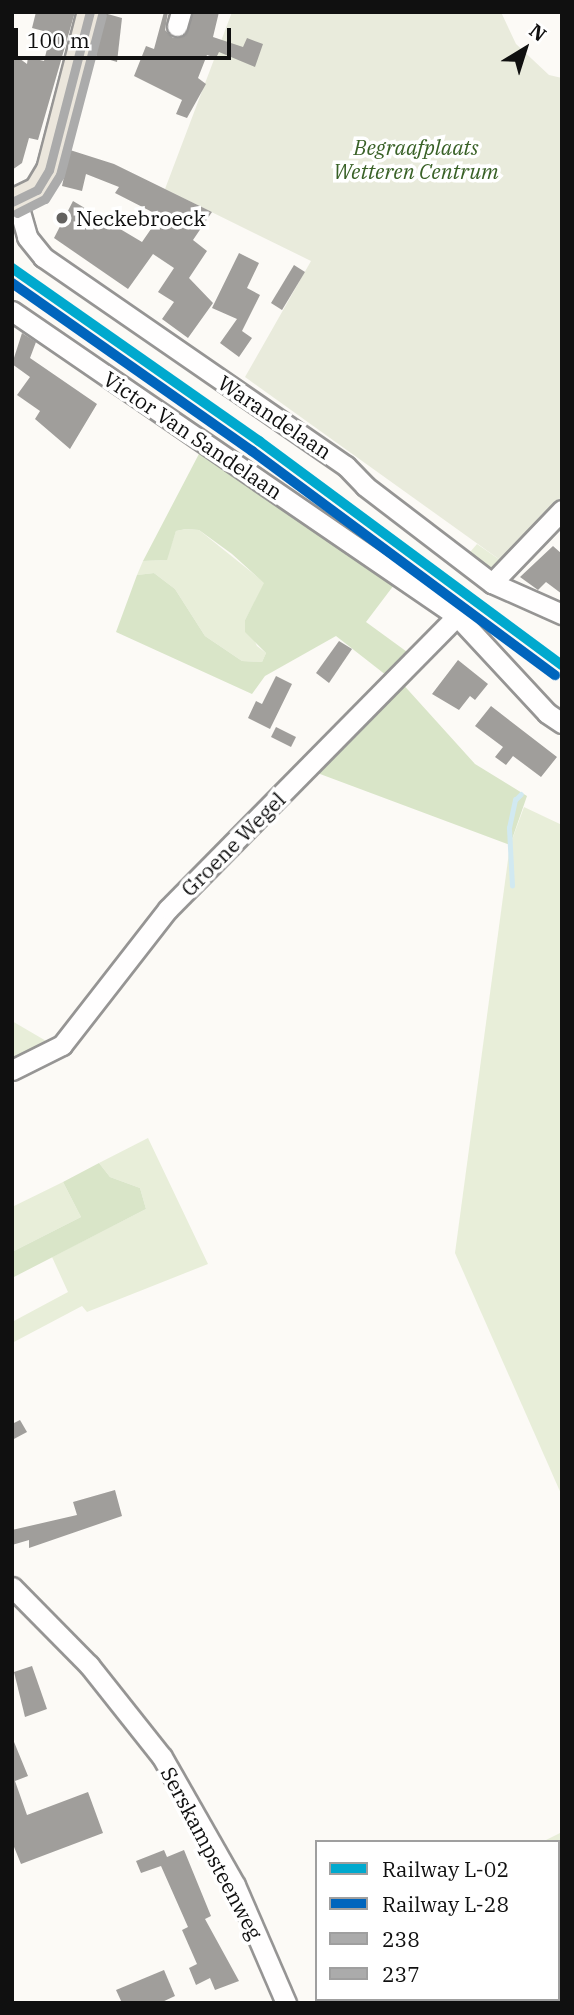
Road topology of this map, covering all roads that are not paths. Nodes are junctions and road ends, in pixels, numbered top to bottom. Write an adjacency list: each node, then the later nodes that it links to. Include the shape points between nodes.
1 (90, 12): 2 (main road, via 55,155 44,181)
2 (15, 202): 5 (street, Warandelaan, via 27,237 43,257 346,466 365,486)
3 (12, 311): 7 (street, Victor Van Sandelaan)
4 (562, 510): 5 (street)
5 (492, 583): 6 (street, Warandelaan)
6 (562, 614)
7 (457, 616): 8 (street, Victor Van Sandelaan, via 539,706); 9 (street, Groene Wegel, via 168,909 62,1045)
8 (562, 723)
9 (12, 1070)
10 (12, 1587): 11 (street, Serskampsteenweg, via 89,1665 162,1756 235,1885)
11 (286, 2003)

